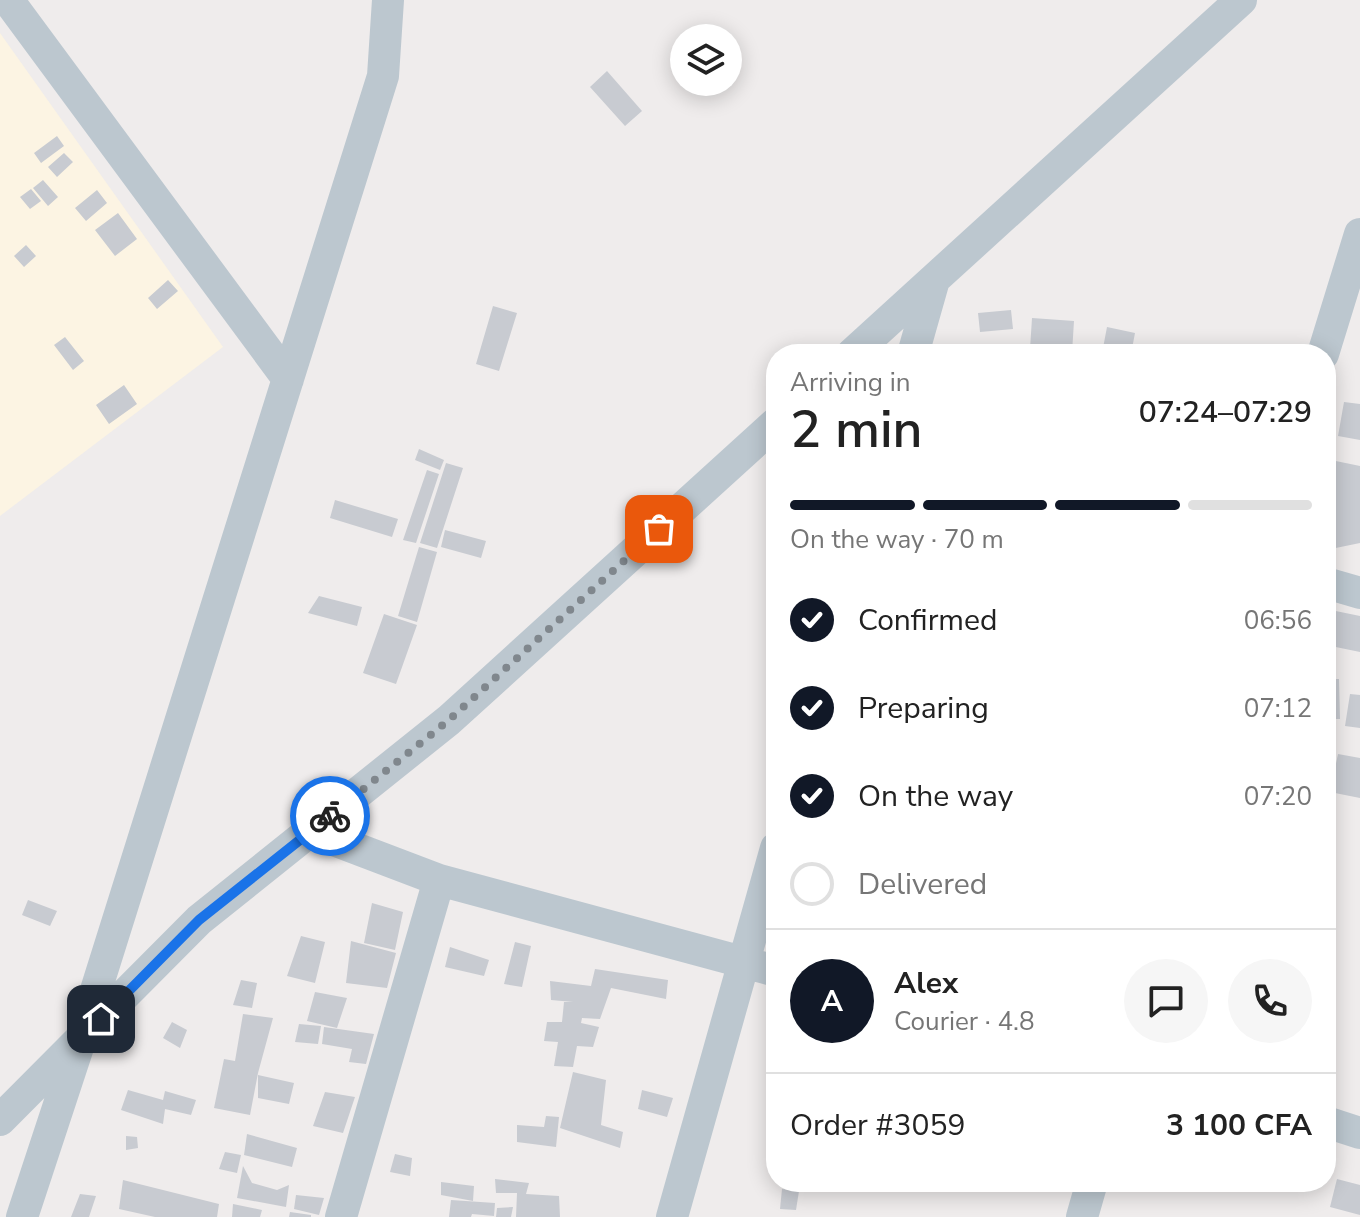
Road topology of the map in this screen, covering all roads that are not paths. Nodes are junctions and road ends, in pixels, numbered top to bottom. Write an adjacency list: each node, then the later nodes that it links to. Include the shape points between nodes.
1 (8, 0): 9 (street)
2 (388, 0): 9 (street, via 383,76)
3 (1241, 0): 5 (street)
4 (1360, 234): 8 (street)
5 (934, 280): 6 (street); 7 (street)
6 (863, 344)
7 (916, 344)
8 (1326, 344)
9 (288, 379): 18 (street)
10 (766, 432): 13 (street, via 449,720)
11 (1336, 586): 12 (street)
12 (1360, 593)
13 (310, 831): 14 (street); 18 (street, via 199,920)
14 (439, 880): 16 (street); 24 (street)
15 (766, 884): 16 (street)
16 (744, 963): 17 (street); 25 (street)
17 (766, 968)
18 (81, 1038): 19 (street); 23 (street)
19 (0, 1120)
20 (1336, 1125): 21 (street)
21 (1360, 1133)
22 (1089, 1192): 26 (street)
23 (22, 1217)
24 (341, 1217)
25 (672, 1217)
26 (1082, 1217)

